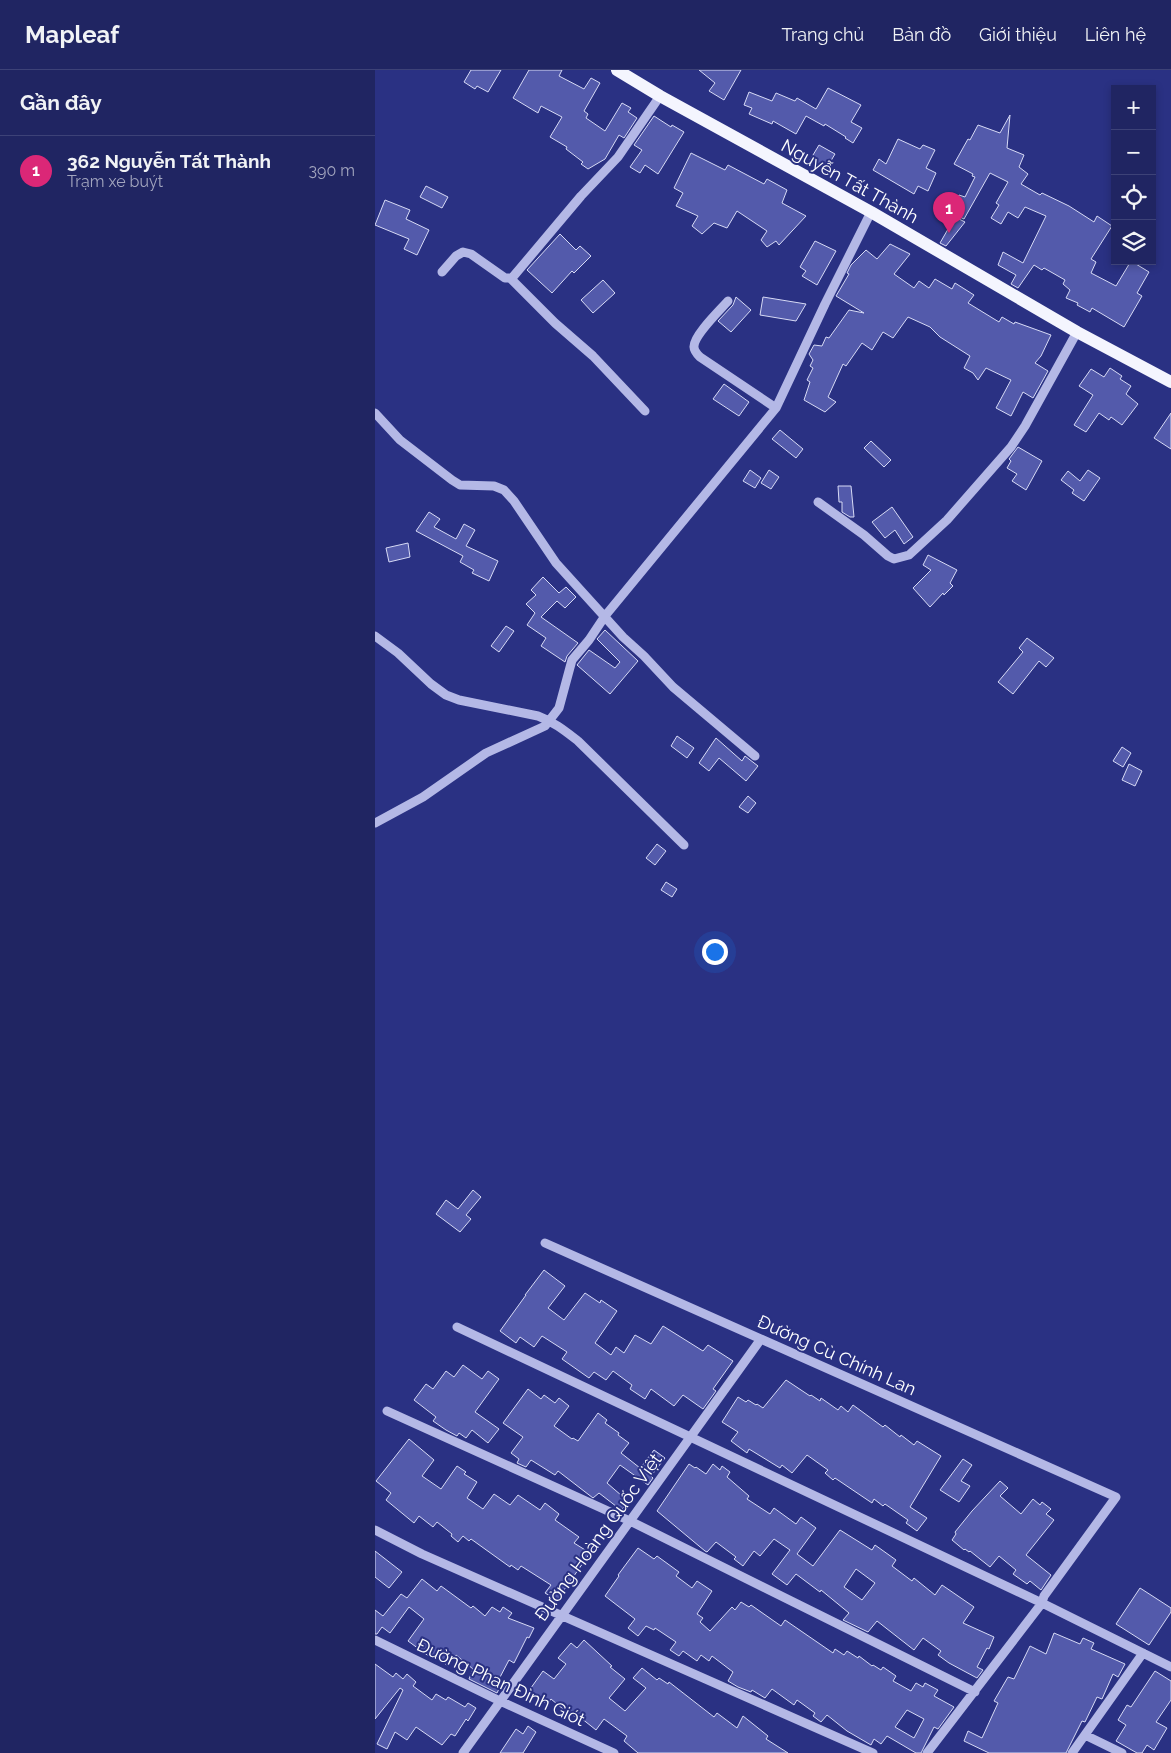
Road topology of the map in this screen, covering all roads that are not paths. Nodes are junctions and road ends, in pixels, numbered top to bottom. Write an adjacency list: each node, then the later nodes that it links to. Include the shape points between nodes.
1 (619, 70): 2 (main road, Nguyễn Tất Thành)
2 (660, 96): 3 (main road, Nguyễn Tất Thành); 5 (street, via 618,157)
3 (871, 212): 7 (main road, Nguyễn Tất Thành); 9 (street)
4 (442, 272): 5 (street, via 463,252)
5 (510, 278): 10 (street, via 593,356)
6 (728, 301): 9 (street, via 696,339 694,349 700,357)
7 (1077, 332): 8 (main road, Nguyễn Tất Thành); 12 (street, via 1011,447 952,515 909,555 895,559 888,556)
8 (1171, 382)
9 (776, 408): 13 (street)
10 (645, 411)
11 (375, 413): 13 (street, via 400,440 452,480 461,485 494,486 504,490 556,563)
12 (818, 502)
13 (605, 616): 15 (street, via 572,660 559,708); 16 (street, via 673,687)
14 (375, 636): 15 (street, via 447,695)
15 (550, 720): 17 (street, via 545,726 486,753 423,797); 18 (street, via 578,741)
16 (755, 756)
17 (375, 823)
18 (684, 845)
19 (545, 1243): 21 (street, Đường Cù Chính Lan)
20 (457, 1327): 23 (street)
21 (761, 1339): 23 (street, Đường Hoàng Quốc Việt); 26 (street, Đường Cù Chính Lan, via 1116,1497)
22 (387, 1411): 24 (street)
23 (690, 1437): 24 (street, Đường Hoàng Quốc Việt); 26 (street)
24 (630, 1521): 27 (street, Đường Hoàng Quốc Việt); 31 (street)
25 (375, 1530): 27 (street)
26 (1042, 1602): 29 (street); 31 (street)
27 (561, 1616): 32 (street, Đường Hoàng Quốc Việt); 36 (street)
28 (375, 1640): 32 (street, Đường Phan Đình Giót)
29 (1143, 1653): 30 (street); 33 (street)
30 (1171, 1667)
31 (975, 1692): 37 (street)
32 (500, 1701): 34 (street, Đường Hoàng Quốc Việt); 35 (street, Đường Phan Đình Giót)
33 (1085, 1735): 38 (street); 39 (street)
34 (463, 1753)
35 (613, 1753)
36 (873, 1753)
37 (927, 1753)
38 (1072, 1753)
39 (1122, 1753)

